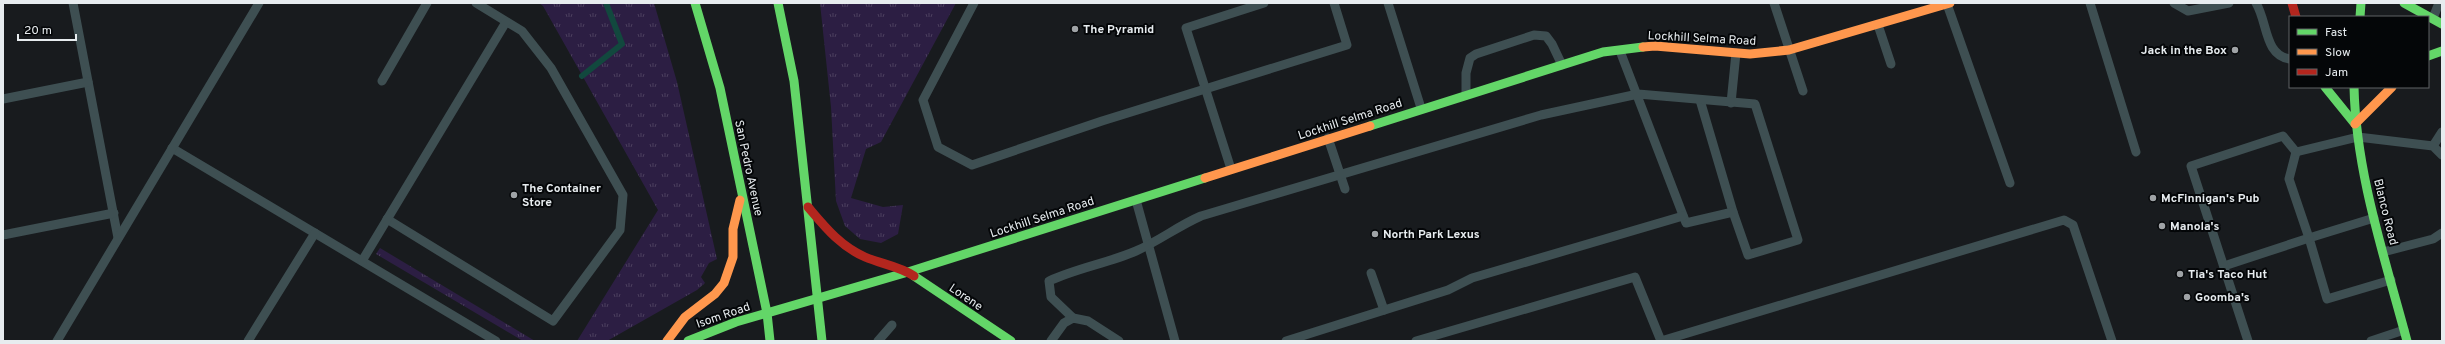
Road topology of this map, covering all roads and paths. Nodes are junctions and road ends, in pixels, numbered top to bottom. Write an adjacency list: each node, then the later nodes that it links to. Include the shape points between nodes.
1 (73, 3): 38 (lane)
2 (247, 3): 22 (lane)
3 (427, 3): 37 (lane)
4 (476, 3): 26 (lane)
5 (695, 3): 63 (main road, San Pedro Avenue, via 720,88)
6 (778, 3): 65 (main road, via 794,81)
7 (974, 3): 42 (lane, via 923,100 938,147 972,166)
8 (1264, 3): 42 (lane, via 1186,28)
9 (1334, 3): 42 (lane, via 1347,45)
10 (1388, 3): 49 (lane)
11 (1774, 3): 30 (lane)
12 (2090, 3): 56 (lane)
13 (2174, 3): 14 (lane, via 2188,11)
14 (2229, 3)
15 (2256, 3): 34 (lane, via 2265,22 2270,47 2278,57)
16 (2292, 3): 23 (main road)
17 (2361, 3): 24 (main road)
18 (2404, 3): 25 (main road)
19 (2439, 3): 25 (lane)
20 (1948, 4): 21 (main road, Lockhill Selma Road); 61 (lane)
21 (1937, 5): 28 (main road, Lockhill Selma Road)
22 (257, 6): 55 (lane)
23 (2296, 16)
24 (2360, 16)
25 (2433, 18): 27 (main road)
26 (506, 22): 70 (lane); 70 (lane, via 522,31 551,68 624,196 620,230 553,321)
27 (2442, 24)
28 (1878, 25): 30 (main road, Lockhill Selma Road); 35 (lane)
29 (1619, 50): 32 (main road, Lockhill Selma Road, via 1655,46); 36 (main road, Lockhill Selma Road, via 1603,52); 45 (lane)
30 (1789, 50): 32 (main road, Lockhill Selma Road); 43 (lane)
31 (2442, 51): 33 (main road)
32 (1736, 53): 48 (lane)
33 (2429, 56)
34 (2289, 59)
35 (1891, 64)
36 (1562, 65): 44 (main road, Lockhill Selma Road); 44 (lane, via 1546,36 1534,35 1470,58 1466,69)
37 (382, 81)
38 (88, 82): 46 (lane); 67 (lane)
39 (2326, 88): 50 (main road)
40 (2354, 88): 50 (main road, Blanco Road)
41 (2391, 88): 50 (main road)
42 (1206, 89): 59 (lane)
43 (1803, 91)
44 (1466, 94): 49 (main road, Lockhill Selma Road)
45 (1638, 94): 47 (lane); 60 (lane, via 1541,115); 68 (lane)
46 (3, 99)
47 (1700, 100): 48 (lane); 66 (lane)
48 (1731, 103): 66 (lane, via 1755,104 1798,240 1748,255)
49 (1421, 108): 53 (main road, Lockhill Selma Road)
50 (2355, 124): 52 (main road, Blanco Road)
51 (2442, 132): 54 (lane)
52 (2358, 137): 54 (lane); 57 (lane); 69 (main road, Blanco Road)
53 (1328, 138): 59 (main road, Lockhill Selma Road); 60 (lane)
54 (2433, 146): 58 (lane)
55 (172, 148): 71 (lane); 74 (lane)
56 (2136, 152)
57 (2296, 152): 75 (lane, via 2289,179); 79 (lane, via 2283,136 2191,166)
58 (2442, 155)
59 (1231, 169): 64 (main road, Lockhill Selma Road)
60 (1340, 175): 62 (lane); 76 (lane, via 1201,216 1177,226 1164,237)
61 (2010, 183)
62 (1345, 189)
63 (742, 193): 85 (main road, San Pedro Avenue); 92 (main road, via 733,229 733,256 724,284 685,317)
64 (1136, 200): 76 (lane); 80 (main road, Lockhill Selma Road)
65 (808, 207): 80 (main road, Lorene, via 831,235 849,248 865,257); 83 (main road)
66 (1733, 212): 68 (lane, via 1686,222)
67 (114, 213): 73 (lane); 74 (lane)
68 (1683, 216): 84 (lane, via 1472,278 1448,290)
69 (2374, 218): 75 (lane); 77 (main road, Blanco Road)
70 (387, 219): 78 (lane)
71 (315, 233): 78 (lane); 90 (lane)
72 (2442, 233): 77 (lane, via 2433,239)
73 (3, 235)
74 (118, 238): 89 (lane)
75 (2308, 238): 79 (lane); 82 (lane, via 2326,299)
76 (1149, 244): 86 (lane, via 1136,251 1049,280 1051,297); 100 (lane)
77 (2383, 252): 82 (main road, Blanco Road)
78 (362, 261): 91 (lane)
79 (2224, 266): 105 (lane)
80 (908, 272): 83 (main road, Lockhill Selma Road); 97 (main road, Lorene)
81 (1371, 273): 84 (lane)
82 (2391, 280): 88 (main road, Blanco Road)
83 (819, 298): 85 (main road, Lockhill Selma Road); 95 (main road)
84 (1384, 310): 101 (lane)
85 (767, 313): 93 (main road, Isom Road); 94 (main road, San Pedro Avenue)
86 (1073, 318): 98 (lane, via 1064,323); 99 (lane, via 1088,321)
87 (892, 325): 96 (lane)
88 (2404, 330): 106 (lane); 107 (main road, Blanco Road)
89 (57, 341)
90 (248, 341)
91 (496, 341)
92 (667, 341)
93 (688, 341)
94 (770, 341)
95 (822, 341)
96 (878, 341)
97 (1011, 341)
98 (1051, 341)
99 (1119, 341)
100 (1175, 341)
101 (1286, 341)
102 (1416, 341): 103 (lane, via 1635,277)
103 (1661, 341): 104 (lane, via 2064,220 2073,225)
104 (2112, 341)
105 (2248, 341)
106 (2371, 341)
107 (2407, 341)

